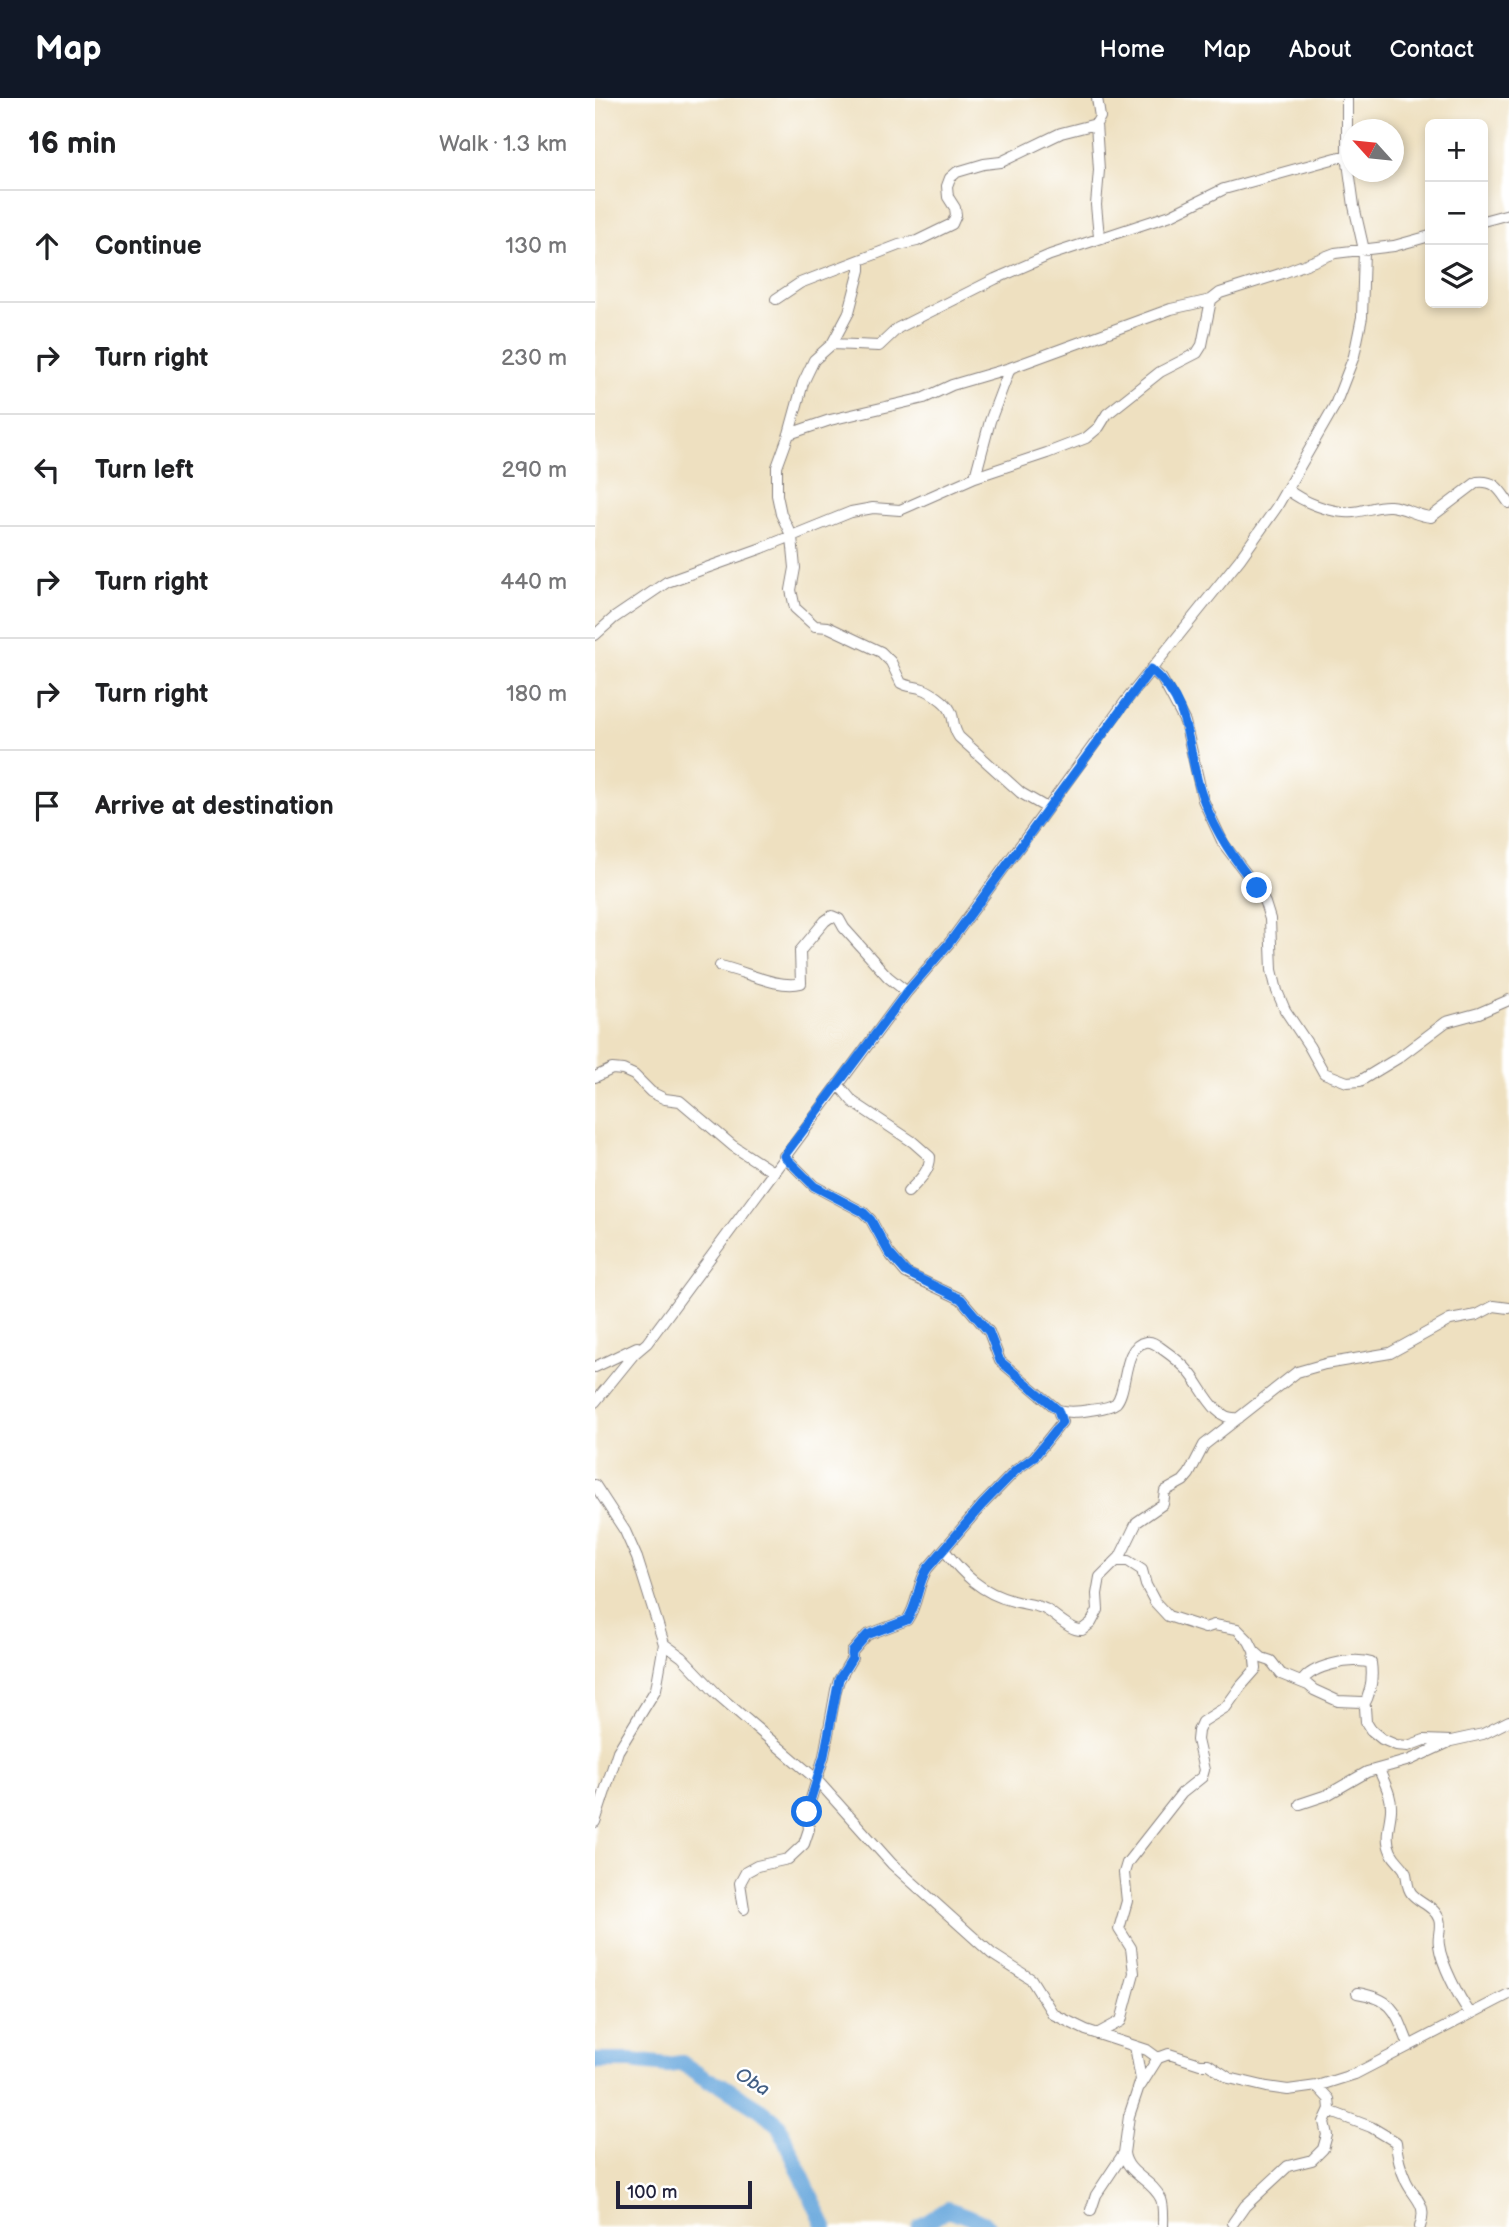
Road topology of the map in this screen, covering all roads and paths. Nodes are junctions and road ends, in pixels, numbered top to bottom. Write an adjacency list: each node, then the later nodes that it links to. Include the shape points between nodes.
1 (1097, 98): 4 (street, via 1100,117)
2 (1347, 98): 3 (street)
3 (1347, 119)
4 (1096, 124): 9 (street); 12 (street, via 1061,133 1001,162 957,172 947,186 956,215 952,224 917,242)
5 (1341, 157): 9 (street, via 1224,188 1171,215)
6 (1351, 182): 11 (street)
7 (1509, 214): 8 (street)
8 (1488, 220)
9 (1099, 237): 15 (street, via 995,279 898,328 879,346)
10 (1425, 237): 11 (street)
11 (1364, 250): 14 (street, via 1335,253); 19 (street, via 1362,317 1354,356 1335,405)
12 (860, 261): 13 (street, via 800,284); 15 (street, via 849,312)
13 (776, 299)
14 (1211, 300): 16 (street, via 1171,309); 18 (street, via 1197,353 1160,372 1107,414 1086,438)
15 (832, 344): 17 (street, via 814,360 803,383)
16 (1010, 368): 17 (street, via 923,398); 18 (street)
17 (789, 434): 21 (street, via 778,467 777,495)
18 (975, 477): 21 (street, via 900,510 862,509)
19 (1287, 489): 20 (street, via 1341,513 1386,505 1431,517 1477,482 1486,481 1495,484); 23 (street, via 1240,559)
20 (1509, 503)
21 (792, 537): 22 (street, via 667,582); 24 (street, via 795,608 815,626 828,627 881,652 901,683 922,688 945,704 959,737 1021,793)
22 (595, 635)
23 (1151, 669): 24 (street); 27 (street, via 1162,679 1185,722 1203,800 1223,843 1265,903 1277,991 1324,1073 1347,1082 1360,1081 1446,1022)
24 (1048, 808): 26 (street, via 950,942)
25 (720, 966): 26 (street, via 772,981 801,983 800,951 832,916)
26 (907, 992): 29 (street)
27 (1509, 1000)
28 (595, 1077): 31 (street, via 612,1069 634,1075 651,1091 680,1101 733,1146)
29 (838, 1084): 30 (street); 32 (street, via 853,1102 930,1157 925,1172)
30 (784, 1156): 31 (street); 37 (street, via 814,1186 863,1212 906,1272 961,1299 989,1332 1000,1361)
31 (773, 1172): 34 (street)
32 (908, 1192)
33 (1509, 1308): 38 (street, via 1495,1306 1450,1320 1390,1353 1297,1372)
34 (647, 1343): 35 (street); 36 (street)
35 (595, 1367)
36 (595, 1402)
37 (1058, 1410): 38 (street, via 1078,1412 1116,1403 1131,1356 1145,1342 1153,1343 1189,1371 1218,1411); 40 (street, via 1062,1422 1050,1438)
38 (1240, 1418): 41 (street, via 1204,1445 1189,1474 1165,1491 1163,1504 1137,1522)
39 (595, 1485): 42 (street, via 633,1549)
40 (944, 1549): 41 (street, via 977,1586 1042,1608 1078,1631 1098,1610 1100,1577); 49 (street, via 920,1581 907,1620 867,1635 852,1652 839,1679)
41 (1116, 1561): 43 (street, via 1128,1561 1142,1570 1155,1602 1168,1616 1205,1628 1237,1629)
42 (664, 1644): 49 (street); 51 (street, via 656,1689 618,1751)
43 (1254, 1650): 44 (street, via 1281,1674); 56 (street, via 1256,1669 1226,1707 1202,1722 1198,1731 1202,1777 1182,1793 1126,1863 1127,1900 1119,1929 1131,1948 1134,1973 1121,2021)
44 (1302, 1682): 45 (street, via 1338,1701); 45 (street, via 1317,1669 1352,1659 1371,1663)
45 (1364, 1705): 47 (street, via 1366,1721 1375,1735 1388,1743 1408,1746 1424,1740)
46 (1509, 1721): 47 (street, via 1483,1734)
47 (1451, 1741): 48 (street)
48 (1379, 1769): 50 (street); 55 (street, via 1390,1798 1388,1845 1413,1895 1439,1917 1440,1954)
49 (817, 1779): 52 (street, via 804,1844 788,1860 746,1872 740,1883); 56 (street, via 892,1864 984,1947 1031,1979 1053,2014)
50 (1300, 1804)
51 (595, 1822)
52 (744, 1909)
53 (1357, 1993): 57 (street, via 1382,1999 1392,2007)
54 (1509, 1994): 55 (street)
55 (1470, 2013): 57 (street)
56 (1097, 2034): 58 (street)
57 (1409, 2045): 60 (street, via 1355,2074)
58 (1135, 2046): 59 (street); 61 (street)
59 (1158, 2059): 60 (street, via 1169,2054 1208,2064 1230,2078 1267,2087); 61 (street)
60 (1317, 2086): 62 (street, via 1329,2099)
61 (1139, 2087): 63 (street)
62 (1329, 2111): 65 (street, via 1324,2122 1326,2141 1317,2156 1288,2166); 67 (street, via 1396,2142 1399,2163 1421,2202)
63 (1124, 2152): 64 (street); 66 (street, via 1127,2166 1160,2197)
64 (1091, 2210)
65 (1233, 2223)
66 (1163, 2227)
67 (1420, 2227)

